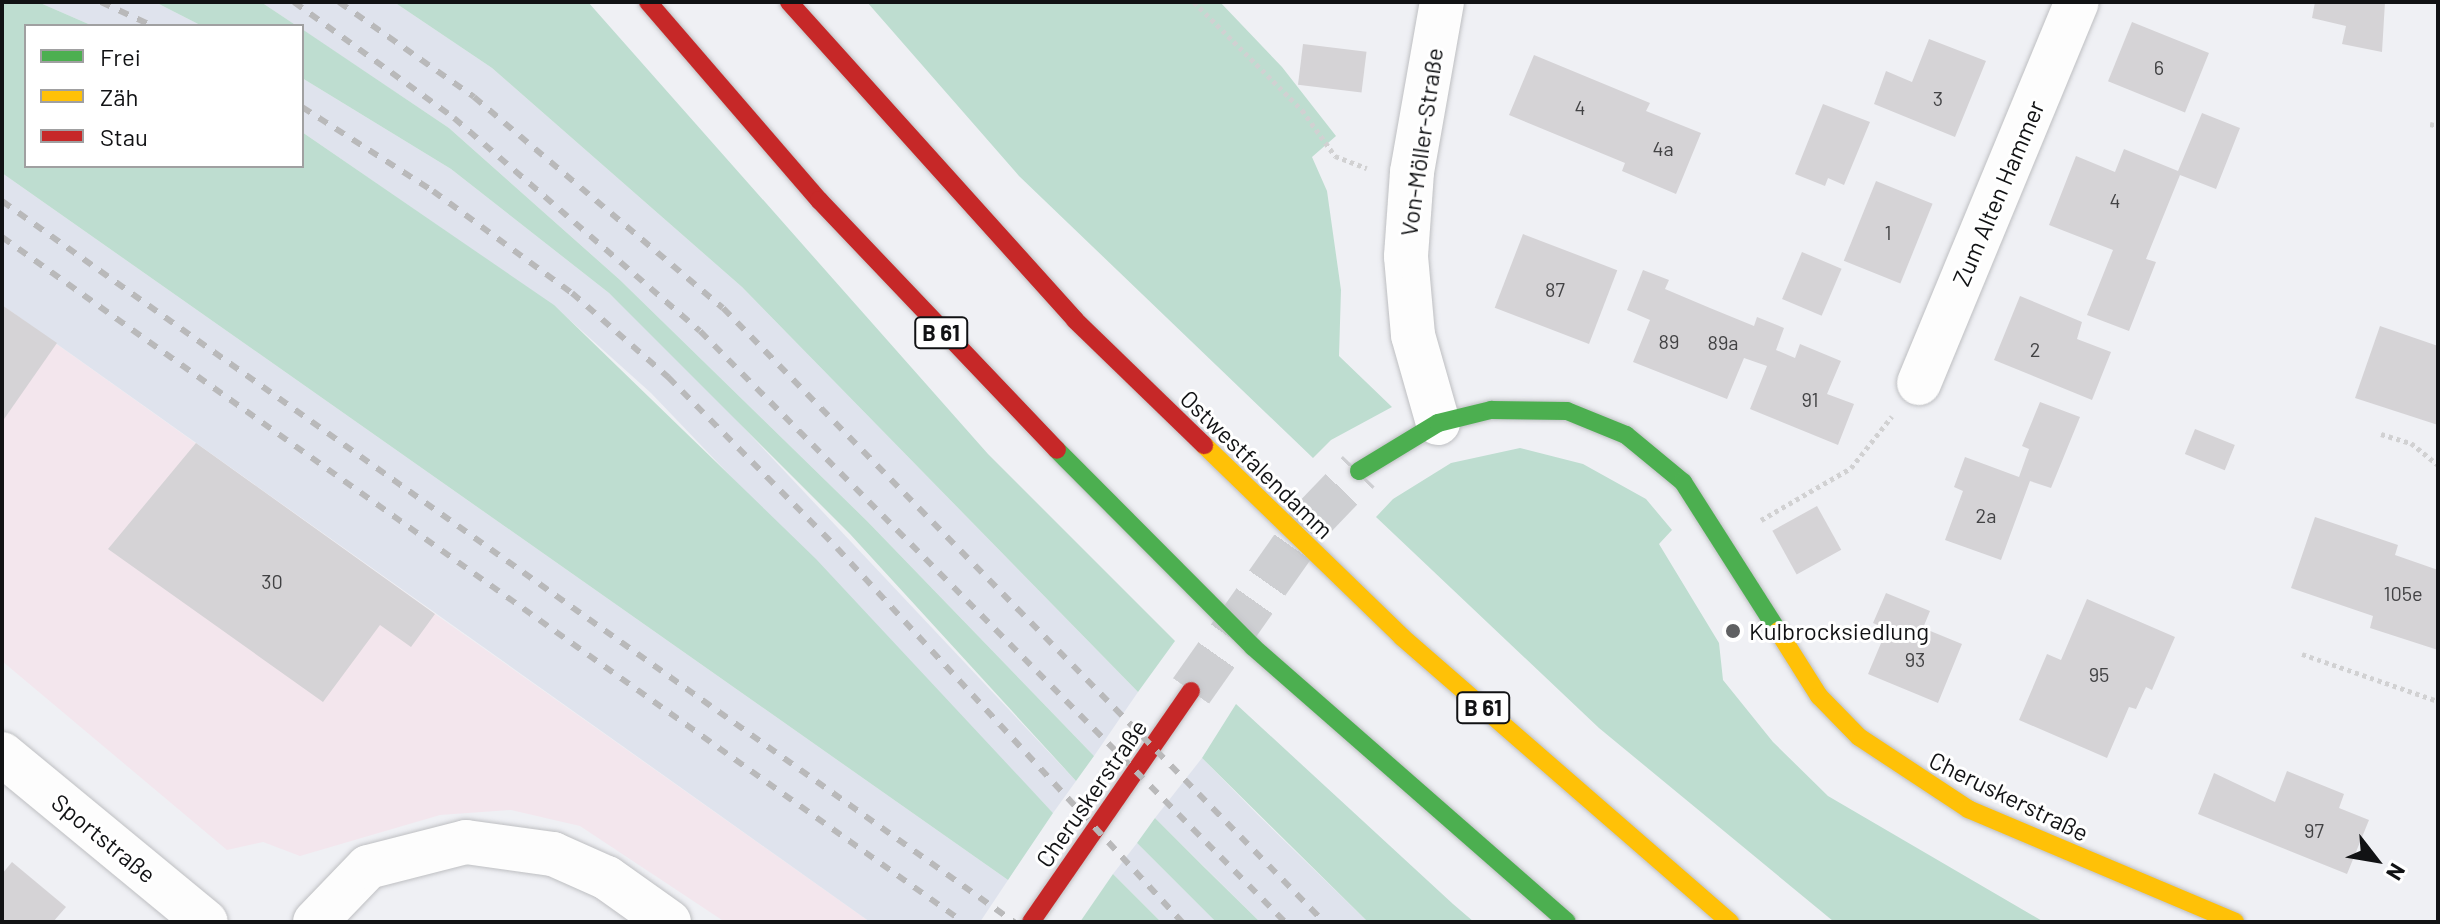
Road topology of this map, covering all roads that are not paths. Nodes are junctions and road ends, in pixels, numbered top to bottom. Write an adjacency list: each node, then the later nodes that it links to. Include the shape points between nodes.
1 (648, 2): 14 (main road, B 61, via 819,200 1138,536 1253,647)
2 (789, 2): 15 (main road, Ostwestfalendamm / B 61, via 1086,331 1402,637)
3 (1442, 2): 6 (street, Von-Möller-Straße, via 1412,172 1406,256 1413,335)
4 (2077, 2): 5 (street, Zum Alten Hammer)
5 (1919, 383)
6 (1438, 423): 7 (main road, Cheruskerstraße); 16 (main road, Cheruskerstraße, via 1491,410 1567,411 1626,435 1683,482 1819,696 1905,772 1968,809)
7 (1359, 471)
8 (1191, 691): 13 (main road, Cheruskerstraße)
9 (2, 754): 10 (street, Sportstraße)
10 (206, 922)
11 (315, 922): 12 (street, via 368,867 466,842 553,854 607,878)
12 (669, 922)
13 (1031, 922)
14 (1567, 922)
15 (1730, 922)
16 (2235, 922)

